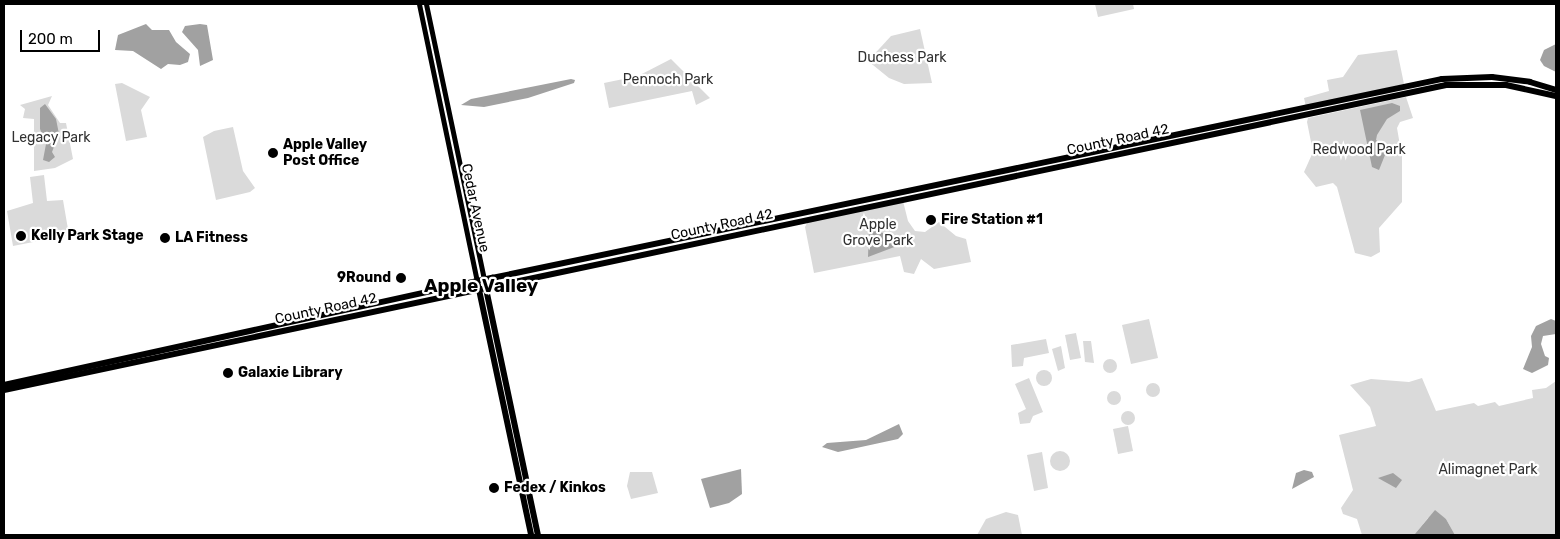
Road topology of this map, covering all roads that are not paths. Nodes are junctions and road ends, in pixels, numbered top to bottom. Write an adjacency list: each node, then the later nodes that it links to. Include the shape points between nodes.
1 (419, 4): 6 (main road, Cedar Avenue)
2 (426, 4): 6 (main road, Cedar Avenue)
3 (1444, 82): 4 (highway, via 1492,77 1530,82); 5 (highway, via 1506,84); 6 (highway, County Road 42)
4 (1556, 90)
5 (1556, 96)
6 (481, 284): 7 (highway, County Road 42); 8 (highway, County Road 42); 9 (highway, Cedar Avenue); 10 (highway, Cedar Avenue)
7 (4, 385)
8 (4, 390)
9 (531, 535)
10 (538, 535)

